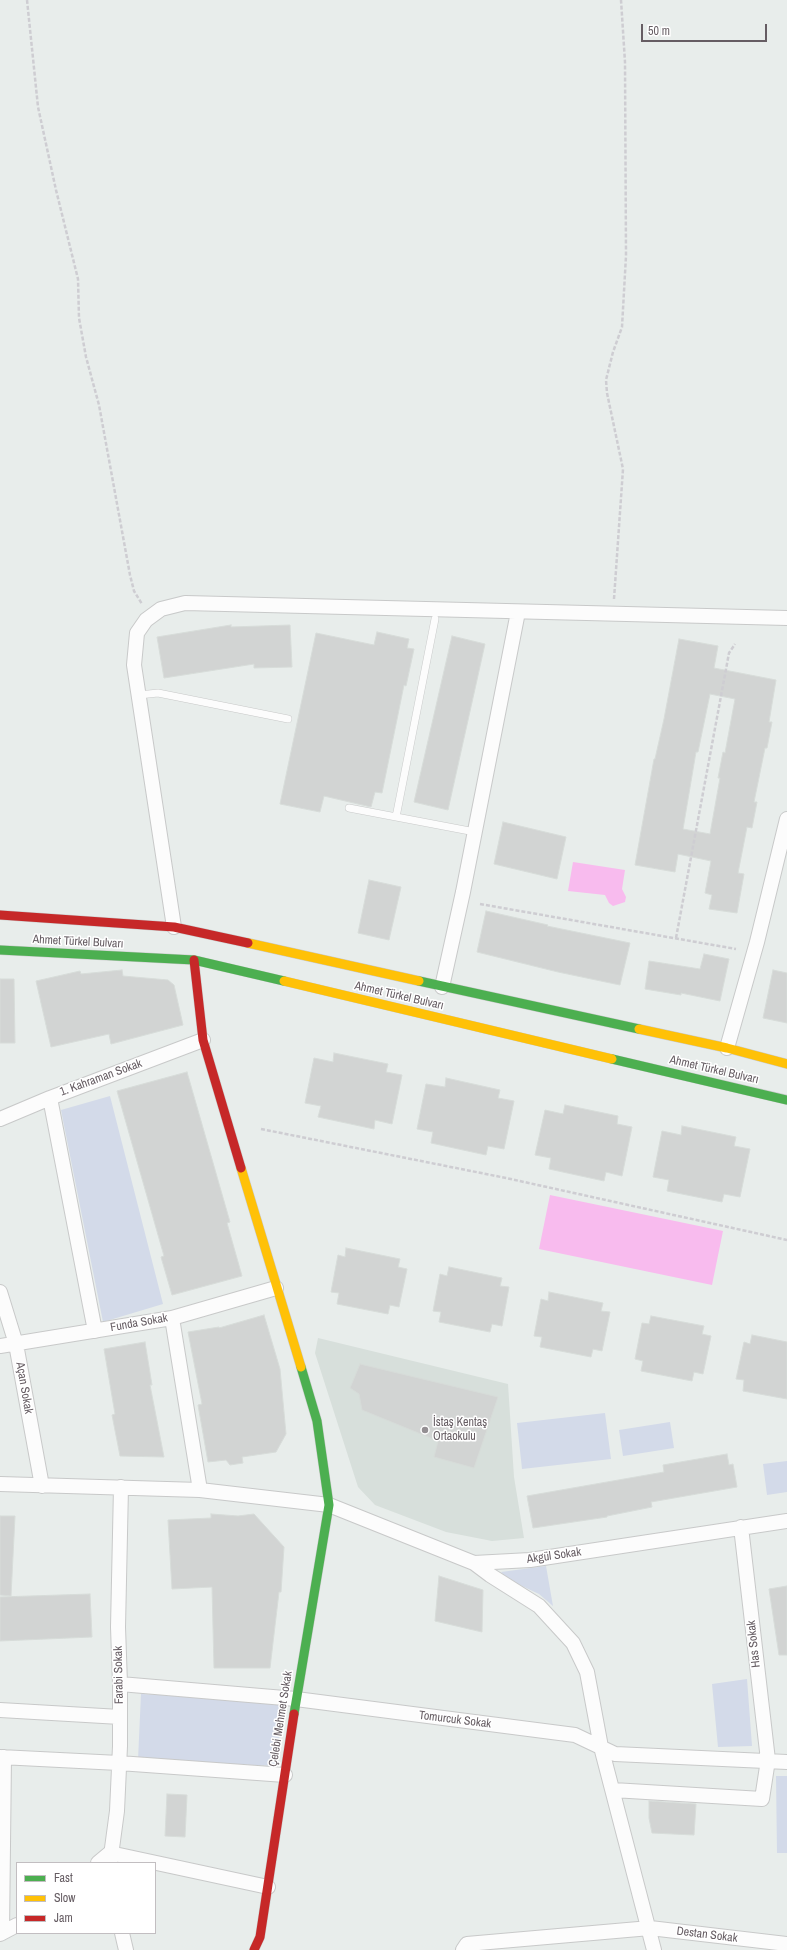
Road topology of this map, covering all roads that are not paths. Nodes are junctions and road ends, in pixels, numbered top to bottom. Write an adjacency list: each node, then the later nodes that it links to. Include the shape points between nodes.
1 (518, 612): 2 (street); 4 (street, via 185,603 161,609 150,617 137,633 134,665); 9 (street)
2 (787, 618)
3 (435, 619): 7 (lane)
4 (139, 695): 5 (lane, via 158,693); 11 (street)
5 (288, 719)
6 (349, 808): 7 (lane)
7 (396, 817): 9 (lane)
8 (787, 819): 16 (street, via 757,942)
9 (475, 832): 14 (street)
10 (0, 915): 11 (main road, Ahmet Türkel Bulvarı)
11 (174, 927): 14 (main road, Ahmet Türkel Bulvarı, via 354,965)
12 (0, 950): 13 (main road, Ahmet Türkel Bulvarı)
13 (194, 960): 15 (main road, Çelebi Mehmet Sokak); 19 (main road, Ahmet Türkel Bulvarı)
14 (442, 987): 16 (main road, Ahmet Türkel Bulvarı)
15 (203, 1040): 18 (street, 1. Kahraman Sokak); 21 (main road, Çelebi Mehmet Sokak)
16 (727, 1048): 17 (main road, Ahmet Türkel Bulvarı)
17 (787, 1064)
18 (50, 1098): 20 (street, 1. Kahraman Sokak); 24 (street)
19 (787, 1100)
20 (0, 1119)
21 (276, 1288): 23 (street, Funda Sokak); 31 (main road, Çelebi Mehmet Sokak, via 316,1421)
22 (0, 1292): 25 (street, Açan Sokak)
23 (172, 1318): 24 (street, Funda Sokak); 30 (street)
24 (95, 1331): 25 (street, Funda Sokak)
25 (16, 1344): 26 (street, Funda Sokak); 28 (street, Açan Sokak)
26 (0, 1346)
27 (0, 1484): 28 (street, Akgül Sokak)
28 (42, 1486): 29 (street, Akgül Sokak)
29 (121, 1487): 30 (street, Akgül Sokak); 35 (street, Farabi Sokak, via 118,1627)
30 (200, 1490): 31 (street, Akgül Sokak)
31 (329, 1505): 34 (street, Akgül Sokak); 36 (main road, Çelebi Mehmet Sokak)
32 (787, 1521): 33 (street, Akgül Sokak)
33 (741, 1527): 34 (street, Akgül Sokak, via 530,1560); 41 (street, Has Sokak)
34 (474, 1563): 39 (street, via 539,1606 574,1643 587,1672)
35 (120, 1684): 36 (street, Tomurcuk Sokak); 38 (street, Farabi Sokak)
36 (296, 1699): 39 (street, Tomurcuk Sokak, via 575,1735); 44 (main road, Çelebi Mehmet Sokak)
37 (0, 1710): 38 (street)
38 (120, 1716): 43 (street, Farabi Sokak)
39 (601, 1748): 41 (street, Tomurcuk Sokak, via 615,1754); 45 (street)
40 (2, 1757): 43 (street); 53 (street)
41 (768, 1760): 42 (street, Tomurcuk Sokak); 45 (street, Has Sokak, via 762,1799)
42 (787, 1762)
43 (119, 1763): 44 (street); 46 (street, Farabi Sokak, via 117,1811)
44 (285, 1775): 50 (main road, Çelebi Mehmet Sokak)
45 (613, 1790): 52 (street)
46 (110, 1858): 47 (street); 48 (street)
47 (100, 1862)
48 (132, 1862)
49 (156, 1866): 50 (street)
50 (268, 1887): 55 (main road, Çelebi Mehmet Sokak)
51 (16, 1926): 53 (street)
52 (650, 1928): 56 (street, Destan Sokak); 60 (street, Destan Sokak, via 467,1944); 61 (street)
53 (1, 1934)
54 (122, 1934): 57 (street)
55 (260, 1937): 58 (main road); 59 (main road)
56 (787, 1944)
57 (126, 1950)
58 (254, 1950)
59 (260, 1950)
60 (463, 1950)
61 (654, 1950)

